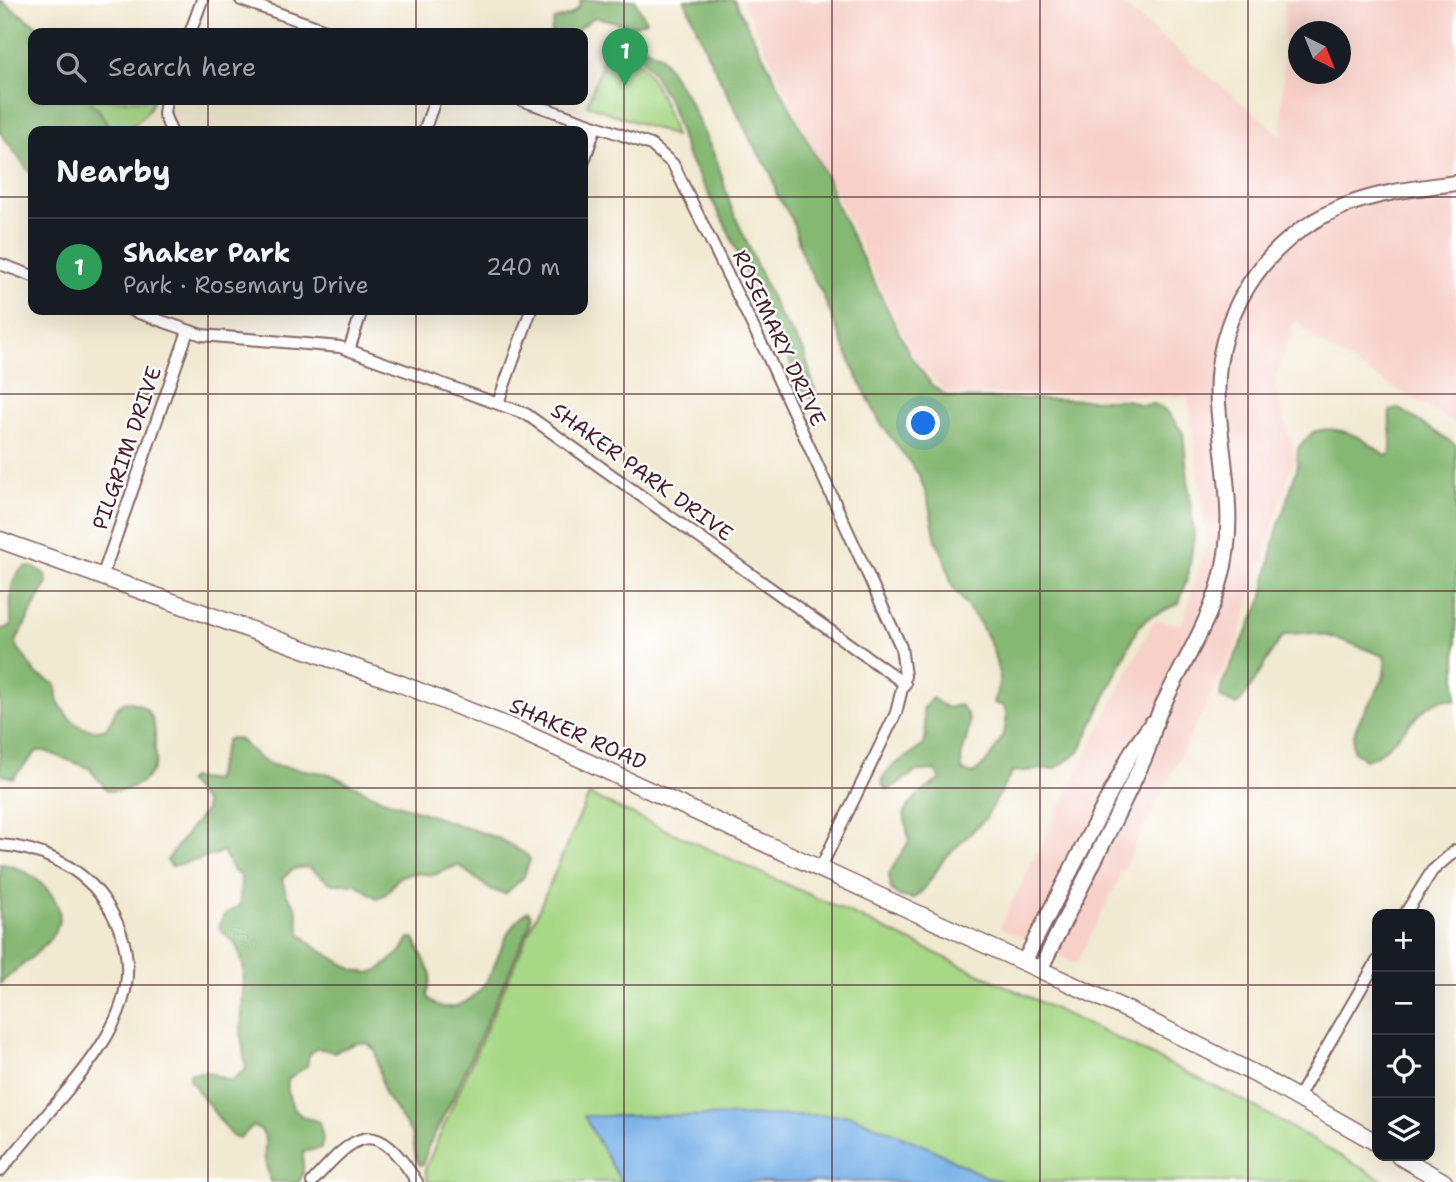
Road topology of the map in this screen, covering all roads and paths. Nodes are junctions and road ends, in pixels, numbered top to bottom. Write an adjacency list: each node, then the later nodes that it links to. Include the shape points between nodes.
1 (202, 0): 3 (street)
2 (241, 0): 4 (street)
3 (192, 28)
4 (320, 28)
5 (165, 105): 8 (street)
6 (433, 105): 9 (street)
7 (535, 105): 10 (street, ROSEMARY DRIVE)
8 (169, 126)
9 (426, 126)
10 (596, 126): 11 (street); 23 (street, ROSEMARY DRIVE, via 656,147 676,168 896,636)
11 (588, 149)
12 (1456, 183): 24 (street, via 1374,197 1328,213 1279,247 1243,294 1223,342 1217,383 1230,504 1226,557 1211,606)
13 (0, 264): 14 (street)
14 (28, 274)
15 (144, 315): 18 (street, SHAKER PARK DRIVE)
16 (360, 315): 19 (street)
17 (529, 315): 20 (street)
18 (188, 331): 19 (street, SHAKER PARK DRIVE); 22 (street, PILGRIM DRIVE)
19 (349, 349): 20 (street, SHAKER PARK DRIVE)
20 (498, 403): 23 (street, SHAKER PARK DRIVE, via 543,425)
21 (0, 540): 22 (main road, SHAKER ROAD)
22 (102, 577): 27 (main road, SHAKER ROAD, via 468,709)
23 (905, 684): 27 (street, via 896,713)
24 (1159, 713): 29 (street, via 1132,751); 30 (street, via 1145,758)
25 (0, 845): 35 (street, via 48,856 91,884 118,925 127,964 122,1005 109,1037)
26 (1456, 850): 28 (street, via 1432,871)
27 (820, 869): 29 (main road, SHAKER ROAD)
28 (1408, 909)
29 (1024, 962): 30 (main road, SHAKER ROAD)
30 (1040, 970): 32 (main road, SHAKER ROAD)
31 (1372, 970): 32 (street)
32 (1298, 1097): 33 (main road, SHAKER ROAD)
33 (1372, 1140)
34 (1408, 1161): 38 (main road)
35 (0, 1171)
36 (312, 1182): 37 (street, via 339,1151 364,1138 389,1146)
37 (417, 1182)
38 (1444, 1182)

